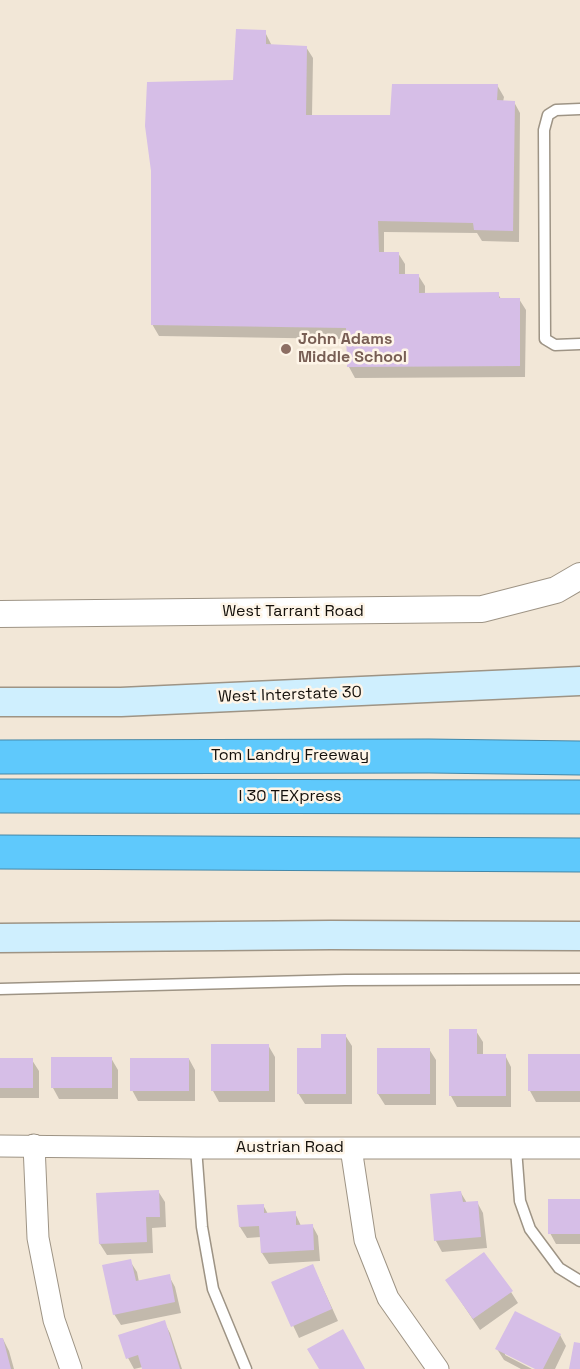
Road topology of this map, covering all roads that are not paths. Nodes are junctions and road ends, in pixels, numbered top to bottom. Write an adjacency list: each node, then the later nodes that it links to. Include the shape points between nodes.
1 (580, 109): 2 (lane, via 556,110 548,116 544,130 545,339 555,345)
2 (580, 344)
3 (580, 576): 4 (street, West Tarrant Road, via 556,590 482,609)
4 (0, 614)
5 (580, 681): 6 (main road, West Interstate 30, via 121,702)
6 (0, 702)
7 (580, 739): 8 (highway, via 460,740)
8 (429, 756): 9 (highway, Tom Landry Freeway); 10 (highway, Tom Landry Freeway)
9 (0, 757)
10 (580, 758)
11 (0, 796): 12 (highway, I 30 TEXpress)
12 (580, 797)
13 (0, 852): 14 (highway)
14 (580, 855)
15 (580, 936): 16 (main road)
16 (0, 938)
17 (580, 979): 18 (lane, via 345,980)
18 (0, 989)
19 (34, 1145): 20 (street, Austrian Road); 21 (street, Austrian Road); 26 (street, via 38,1238 54,1320)
20 (0, 1146)
21 (196, 1148): 22 (street, Austrian Road); 27 (lane, via 202,1227 213,1289)
22 (351, 1148): 24 (street, Austrian Road); 28 (street, via 365,1240 388,1298)
23 (580, 1148): 24 (street, Austrian Road)
24 (516, 1149): 25 (lane, via 520,1201 530,1229 559,1268)
25 (580, 1281)
26 (71, 1369)
27 (246, 1369)
28 (438, 1369)

